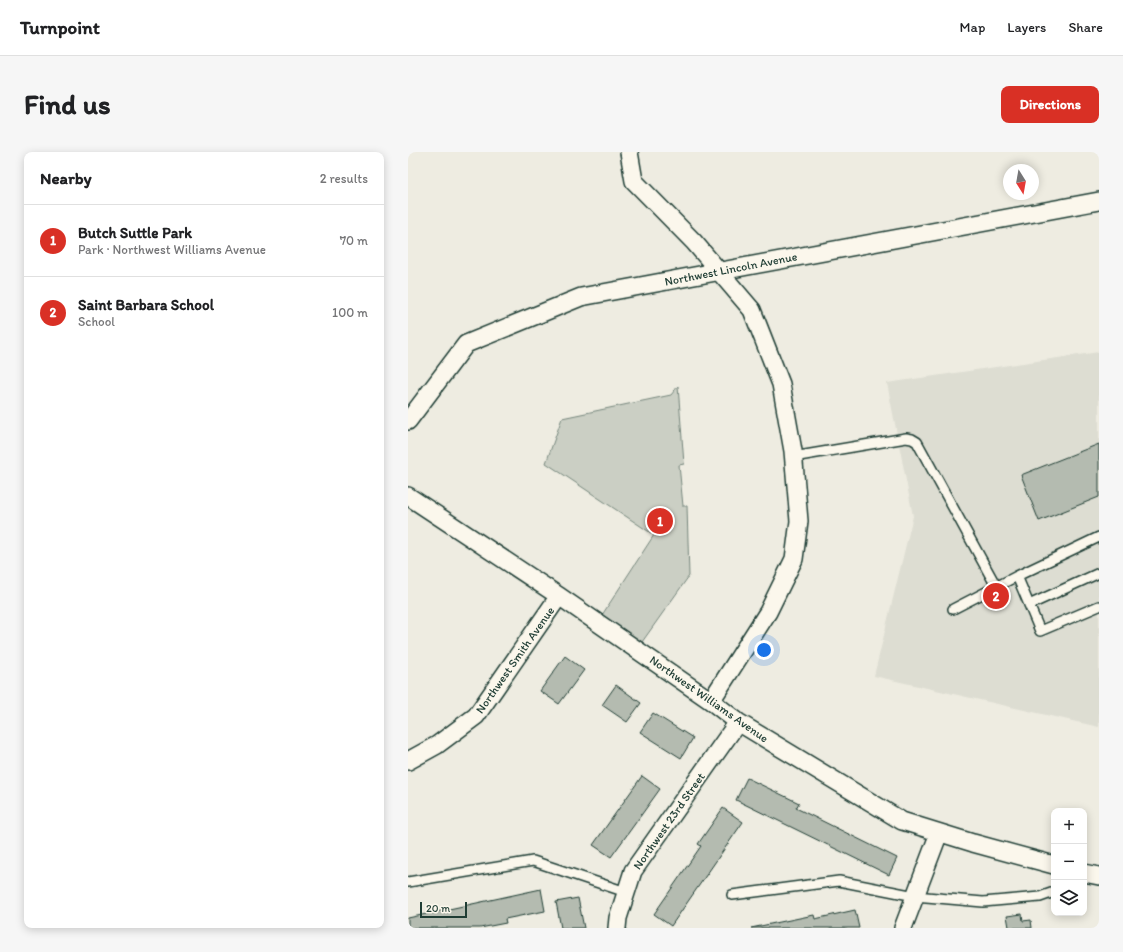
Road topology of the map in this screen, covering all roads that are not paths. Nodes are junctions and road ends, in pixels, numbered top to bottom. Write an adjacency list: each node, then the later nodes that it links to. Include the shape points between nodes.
1 (630, 152): 3 (street, via 634,181)
2 (1099, 201): 3 (street, Northwest Lincoln Avenue)
3 (719, 271): 4 (street, Northwest Lincoln Avenue, via 581,298 466,344); 5 (street, via 752,310 781,384)
4 (408, 421)
5 (793, 457): 10 (lane, via 906,438 917,442); 15 (street, via 799,521 794,559 768,612)
6 (408, 496): 11 (street, Northwest Williams Avenue)
7 (1099, 537): 9 (lane)
8 (1099, 572): 12 (lane)
9 (1018, 576): 10 (lane); 12 (lane)
10 (996, 586): 14 (lane)
11 (559, 596): 15 (street, Northwest Williams Avenue); 17 (street, Northwest Smith Avenue, via 476,716 437,745)
12 (1029, 605): 13 (lane, via 1040,631)
13 (1099, 606)
14 (953, 609)
15 (712, 701): 16 (street, Northwest Williams Avenue)
16 (738, 722): 18 (street, Northwest Williams Avenue, via 902,821); 21 (street, Northwest 23rd Street, via 633,871)
17 (408, 761)
18 (939, 833): 19 (street, Northwest Williams Avenue); 24 (street)
19 (1051, 864)
20 (408, 882): 21 (lane, via 533,861)
21 (626, 892): 25 (street, Northwest 23rd Street)
22 (1051, 893): 24 (lane, via 1040,897 983,902)
23 (732, 895): 24 (lane, via 840,881)
24 (915, 896): 26 (street)
25 (617, 928)
26 (903, 928)

